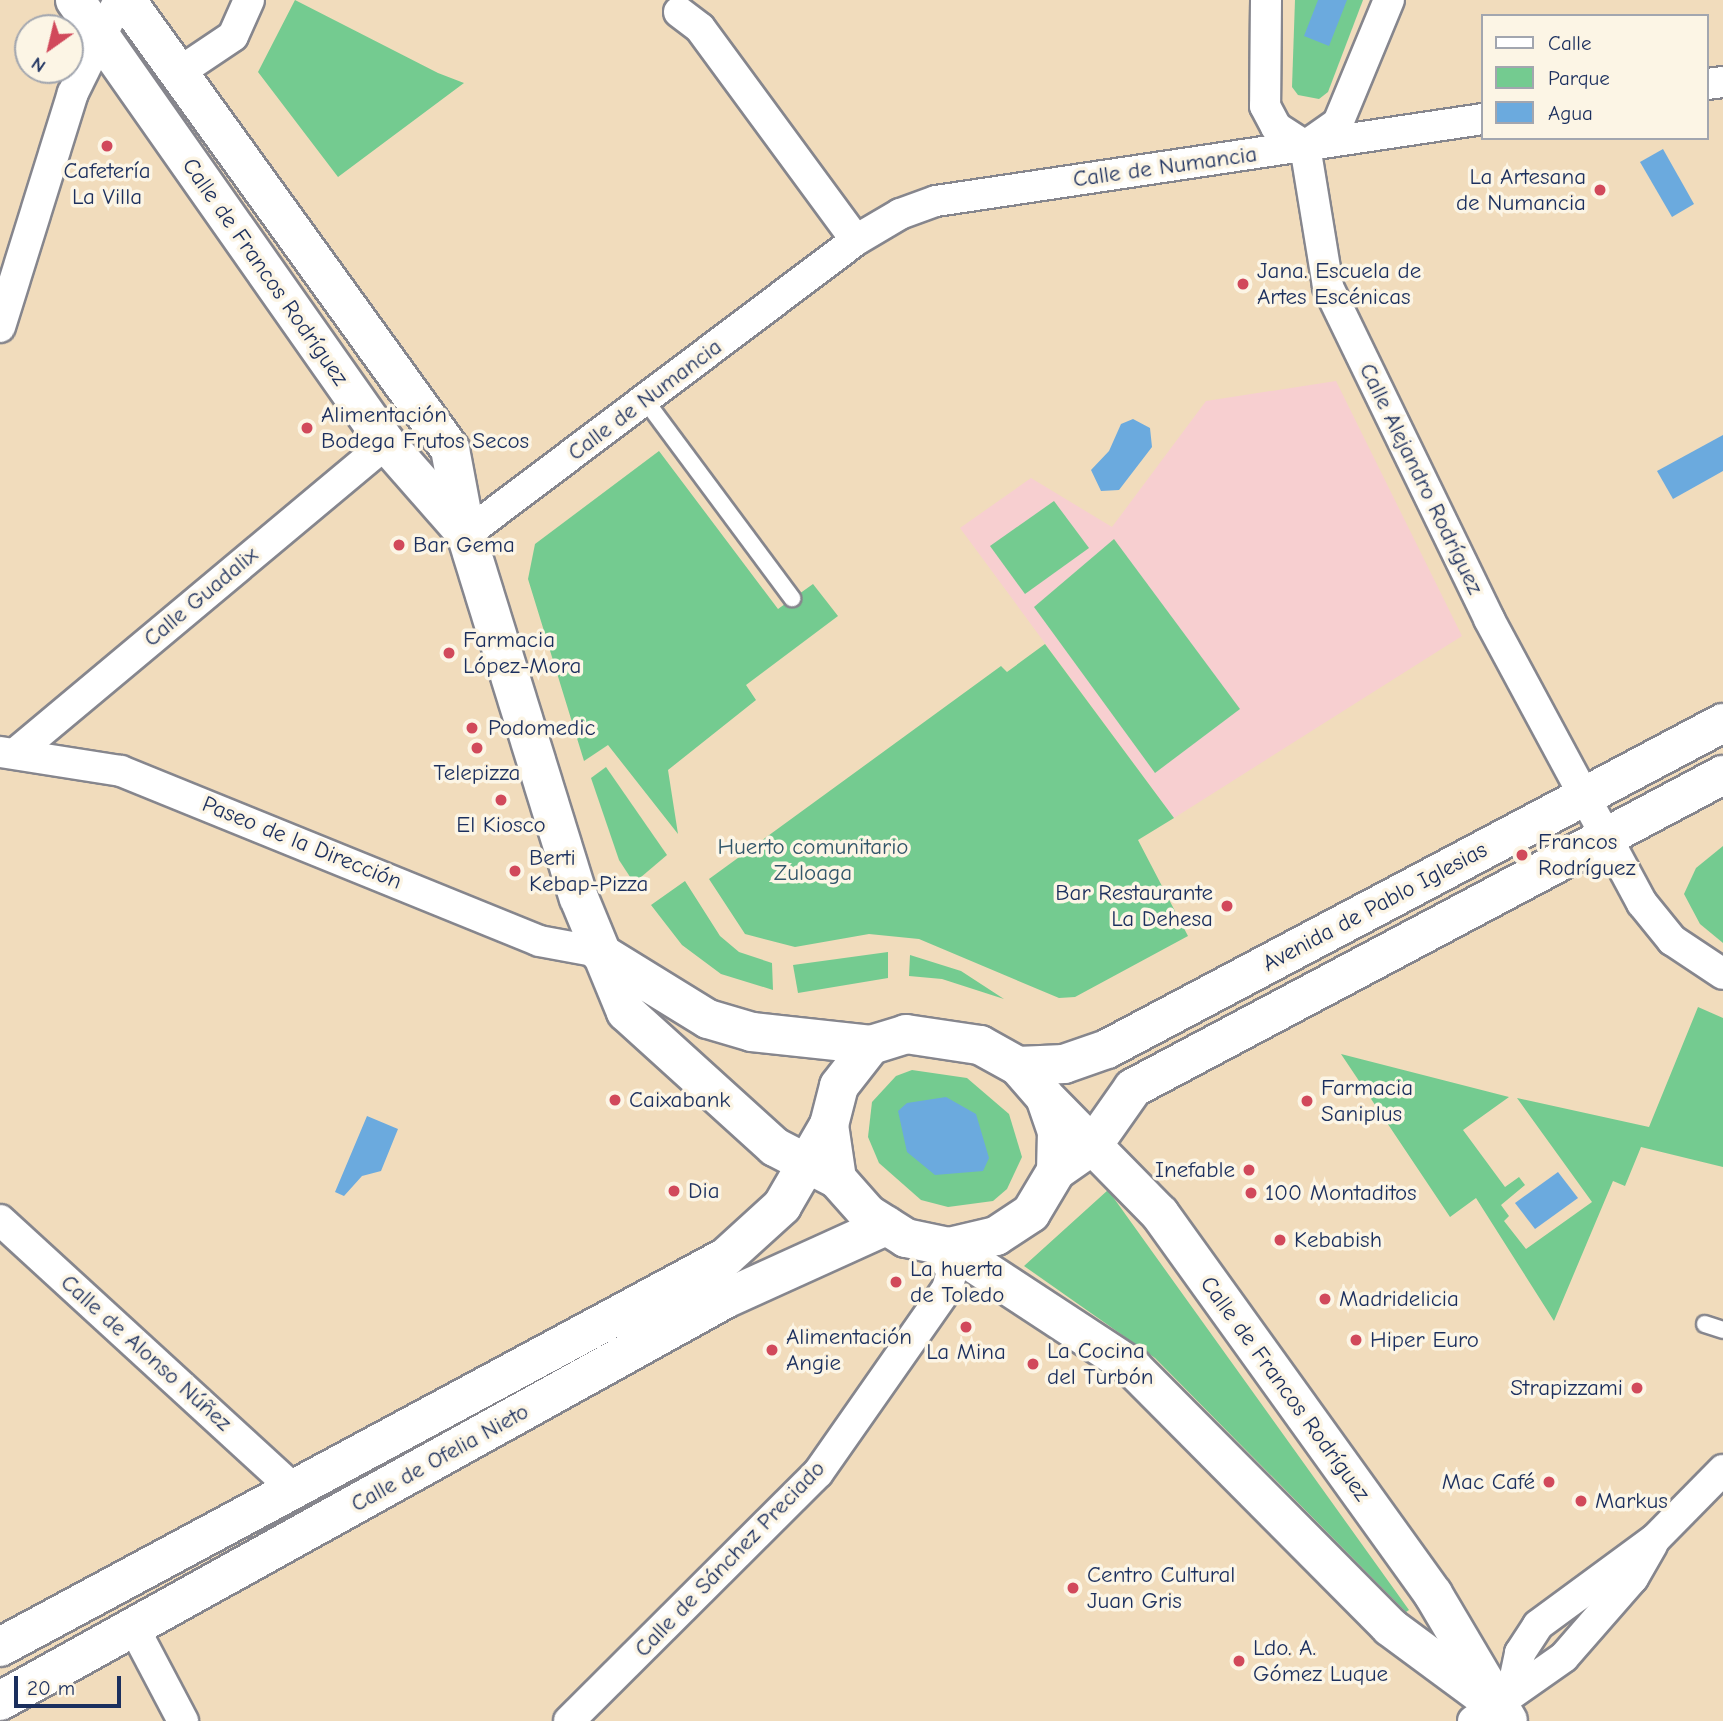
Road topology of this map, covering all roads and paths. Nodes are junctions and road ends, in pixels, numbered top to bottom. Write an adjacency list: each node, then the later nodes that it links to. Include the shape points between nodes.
1 (75, 0): 8 (street, Calle de Francos Rodríguez)
2 (120, 0): 8 (street)
3 (126, 0): 9 (street, Calle de Francos Rodríguez)
4 (1266, 0): 11 (street, via 1265,106 1276,127)
5 (1390, 0): 11 (street, via 1338,122)
6 (250, 1): 9 (street, via 233,36)
7 (679, 12): 12 (street, via 708,38)
8 (100, 35): 13 (street); 16 (street, Calle de Francos Rodríguez)
9 (178, 73): 17 (street, Calle de Francos Rodríguez, via 450,449)
10 (1482, 119): 11 (street, Calle de Numancia)
11 (1305, 146): 12 (street, Calle de Numancia, via 936,201); 22 (street, Calle Alejandro Rodríguez, via 1320,254 1339,313)
12 (856, 240): 15 (street, Calle de Numancia)
13 (12, 246): 14 (street)
14 (0, 327)
15 (645, 400): 17 (street, Calle de Numancia); 18 (lane)
16 (386, 443): 17 (street, Calle de Francos Rodríguez); 20 (street, Calle Guadalix)
17 (466, 534): 24 (street, Calle de Francos Rodríguez)
18 (792, 598)
19 (1723, 723): 22 (street, Avenida de Pablo Iglesias)
20 (9, 752): 24 (street, Paseo de la Dirección, via 121,771 539,941)
21 (1723, 775): 23 (street, Avenida de Pablo Iglesias)
22 (1584, 797): 23 (street, Calle Alejandro Rodríguez); 27 (street, Avenida de Pablo Iglesias, via 1107,1049 1064,1064)
23 (1605, 838): 25 (street, Calle Alejandro Rodríguez, via 1656,922); 29 (street, Avenida de Pablo Iglesias, via 1133,1088)
24 (599, 952): 26 (street, via 708,1019 762,1033); 31 (street, Calle de Francos Rodríguez, via 626,1012 731,1111)
25 (1723, 974)
26 (871, 1045): 27 (street, via 906,1034 941,1036 980,1045); 31 (street, Calle de Ofelia Nieto, via 839,1086)
27 (1018, 1066): 28 (street)
28 (1045, 1097): 29 (street, Calle de Francos Rodríguez); 30 (street, via 1058,1131)
29 (1093, 1146): 30 (street, Avenida de Pablo Iglesias); 43 (street, Calle de Francos Rodríguez, via 1160,1214 1426,1583)
30 (1056, 1171): 34 (street, via 1031,1213 1013,1227)
31 (822, 1173): 33 (street); 38 (street, Calle de Ofelia Nieto, via 726,1257)
32 (0, 1220): 38 (street, Calle de Alonso Núñez)
33 (886, 1226): 34 (street); 40 (street, Calle de Ofelia Nieto, via 727,1298)
34 (942, 1247): 43 (street, via 1125,1361 1390,1627); 45 (street, Calle de Sánchez Preciado, via 952,1271 947,1289 818,1473)
35 (1705, 1324): 36 (lane)
36 (1723, 1330)
37 (1723, 1470): 39 (street)
38 (292, 1488): 41 (street, Calle de Ofelia Nieto)
39 (1655, 1539): 43 (street, via 1633,1578 1564,1657); 43 (street, via 1538,1625 1520,1653)
40 (134, 1628): 42 (street, Calle de Ofelia Nieto); 44 (street)
41 (0, 1647)
42 (0, 1701)
43 (1497, 1709)
44 (183, 1721)
45 (569, 1721)

